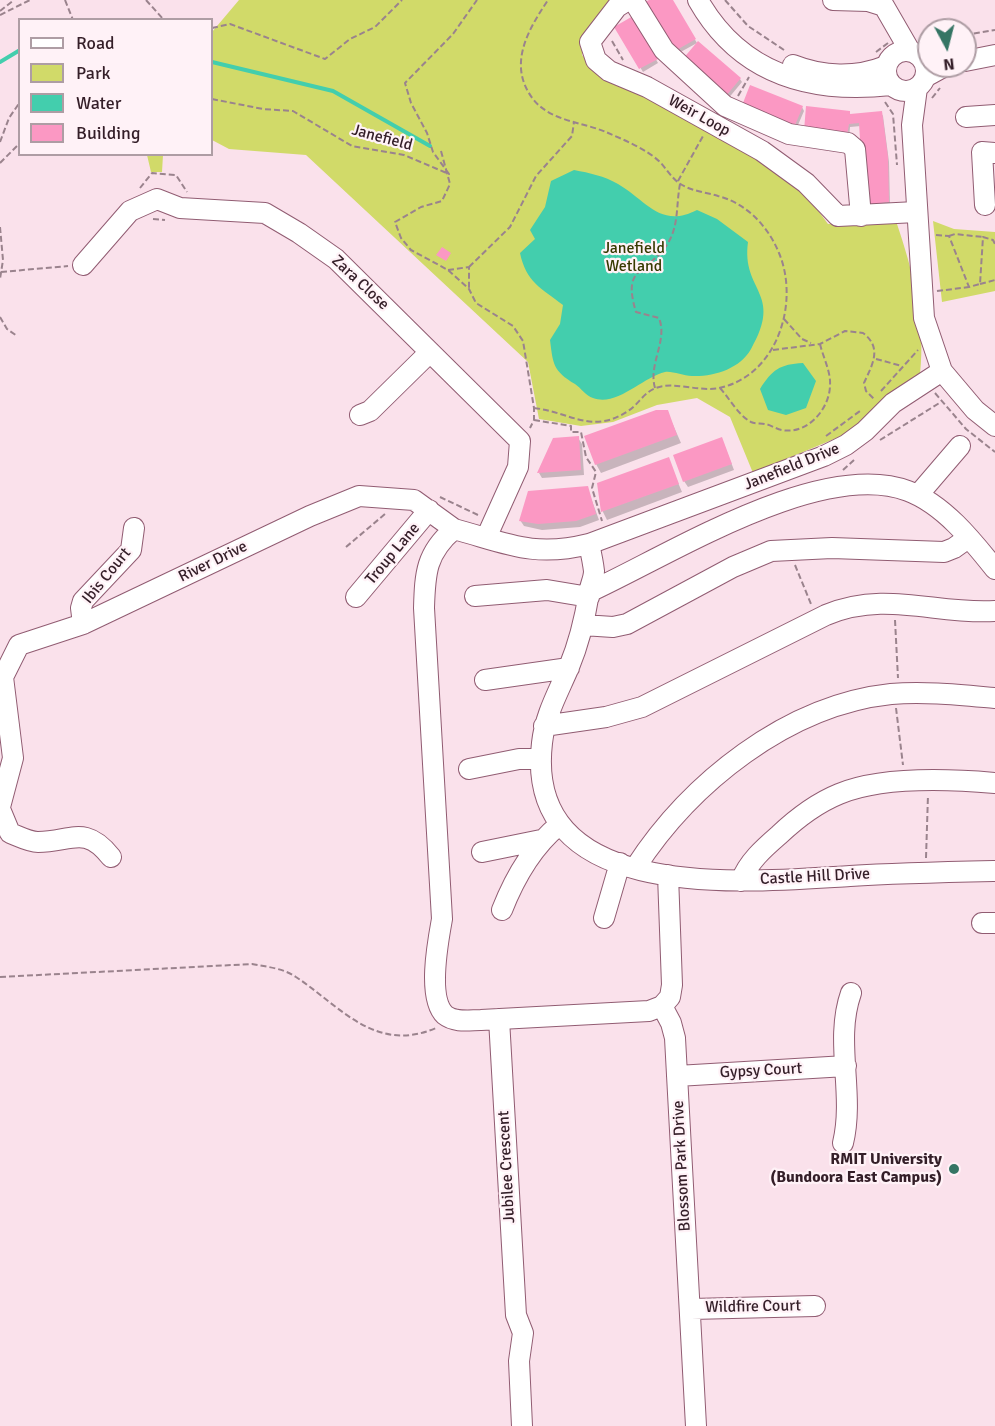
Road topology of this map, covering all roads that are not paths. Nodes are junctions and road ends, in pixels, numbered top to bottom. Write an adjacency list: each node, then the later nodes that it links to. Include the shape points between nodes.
1 (631, 0): 15 (street, Weir Loop, via 664,50 725,106 789,134 848,143 855,149); 15 (street, Weir Loop, via 617,7 590,42 596,60 609,71 647,87 762,151 806,183 838,216)
2 (698, 0): 9 (street, via 735,46 788,77 839,88)
3 (713, 0): 9 (street, via 729,22 755,45 798,67 829,74)
4 (833, 0): 9 (street, via 884,6)
5 (995, 44): 6 (street)
6 (977, 47)
7 (995, 55): 8 (street)
8 (977, 59)
9 (915, 73): 14 (street, via 912,125)
10 (995, 114): 11 (street)
11 (966, 117)
12 (995, 153): 13 (street, via 982,152)
13 (985, 205)
14 (916, 212): 15 (street, Weir Loop); 18 (street, via 924,318)
15 (861, 216)
16 (83, 265): 17 (street, Zara Close, via 130,211 157,199 180,208 271,215 336,259)
17 (430, 352): 19 (street, via 370,411); 24 (street, Zara Close, via 520,441 518,467)
18 (942, 371): 20 (street, via 956,390); 27 (street, Janefield Drive, via 893,403 855,438 824,456)
19 (360, 415)
20 (995, 426)
21 (960, 446): 22 (street)
22 (918, 495): 26 (street); 29 (street, via 869,485 808,493 699,537)
23 (440, 513): 24 (street, Janefield Drive); 31 (street, Troup Lane); 33 (street, River Drive, via 414,500 359,496); 56 (street, via 441,540 431,554 424,608 442,919 436,982 444,1014 455,1020)
24 (485, 520): 27 (street, Janefield Drive, via 530,551)
25 (134, 528): 33 (street, Ibis Court, via 131,550 83,601)
26 (968, 538): 28 (street); 34 (street, via 944,552 791,548 771,551 627,624)
27 (582, 546): 29 (street, via 582,580)
28 (993, 562)
29 (589, 594): 30 (street, via 547,590); 34 (street)
30 (475, 596)
31 (356, 597)
32 (995, 611): 39 (street, via 894,603 846,608 642,707)
33 (83, 624): 36 (street, River Drive, via 19,645)
34 (583, 625): 35 (street)
35 (569, 668): 37 (street); 39 (street)
36 (2, 678): 43 (street, via 13,758)
37 (485, 680)
38 (995, 698): 48 (street, via 895,694 830,709 783,728 754,745)
39 (544, 726): 40 (street)
40 (541, 759): 41 (street, via 519,759); 44 (street, via 545,792)
41 (469, 769)
42 (995, 783): 51 (street, via 916,782 853,790 821,803 771,841)
43 (0, 808): 47 (street, via 10,833 35,842 83,835)
44 (559, 825): 45 (street); 48 (street, Castle Hill Drive, via 580,844)
45 (541, 840): 46 (street); 52 (street, via 514,882)
46 (482, 852)
47 (111, 857)
48 (627, 866): 50 (street, Castle Hill Drive); 53 (street)
49 (995, 871): 51 (street, Castle Hill Drive)
50 (668, 875): 51 (street, Castle Hill Drive); 55 (street, via 671,992)
51 (741, 881)
52 (502, 910)
53 (604, 918)
54 (851, 993): 57 (street, via 845,1015)
55 (662, 1006): 56 (street, via 649,1011); 58 (street, Blossom Park Drive, via 674,1031)
56 (490, 1020): 63 (street, Jubilee Crescent, via 516,1315 511,1334 519,1360)
57 (846, 1066): 58 (street, Gypsy Court); 59 (street, via 848,1118)
58 (677, 1076): 61 (street, Blossom Park Drive)
59 (843, 1143)
60 (815, 1306): 61 (street, Wildfire Court)
61 (691, 1309): 62 (street, Blossom Park Drive)
62 (698, 1422)
63 (522, 1426)

